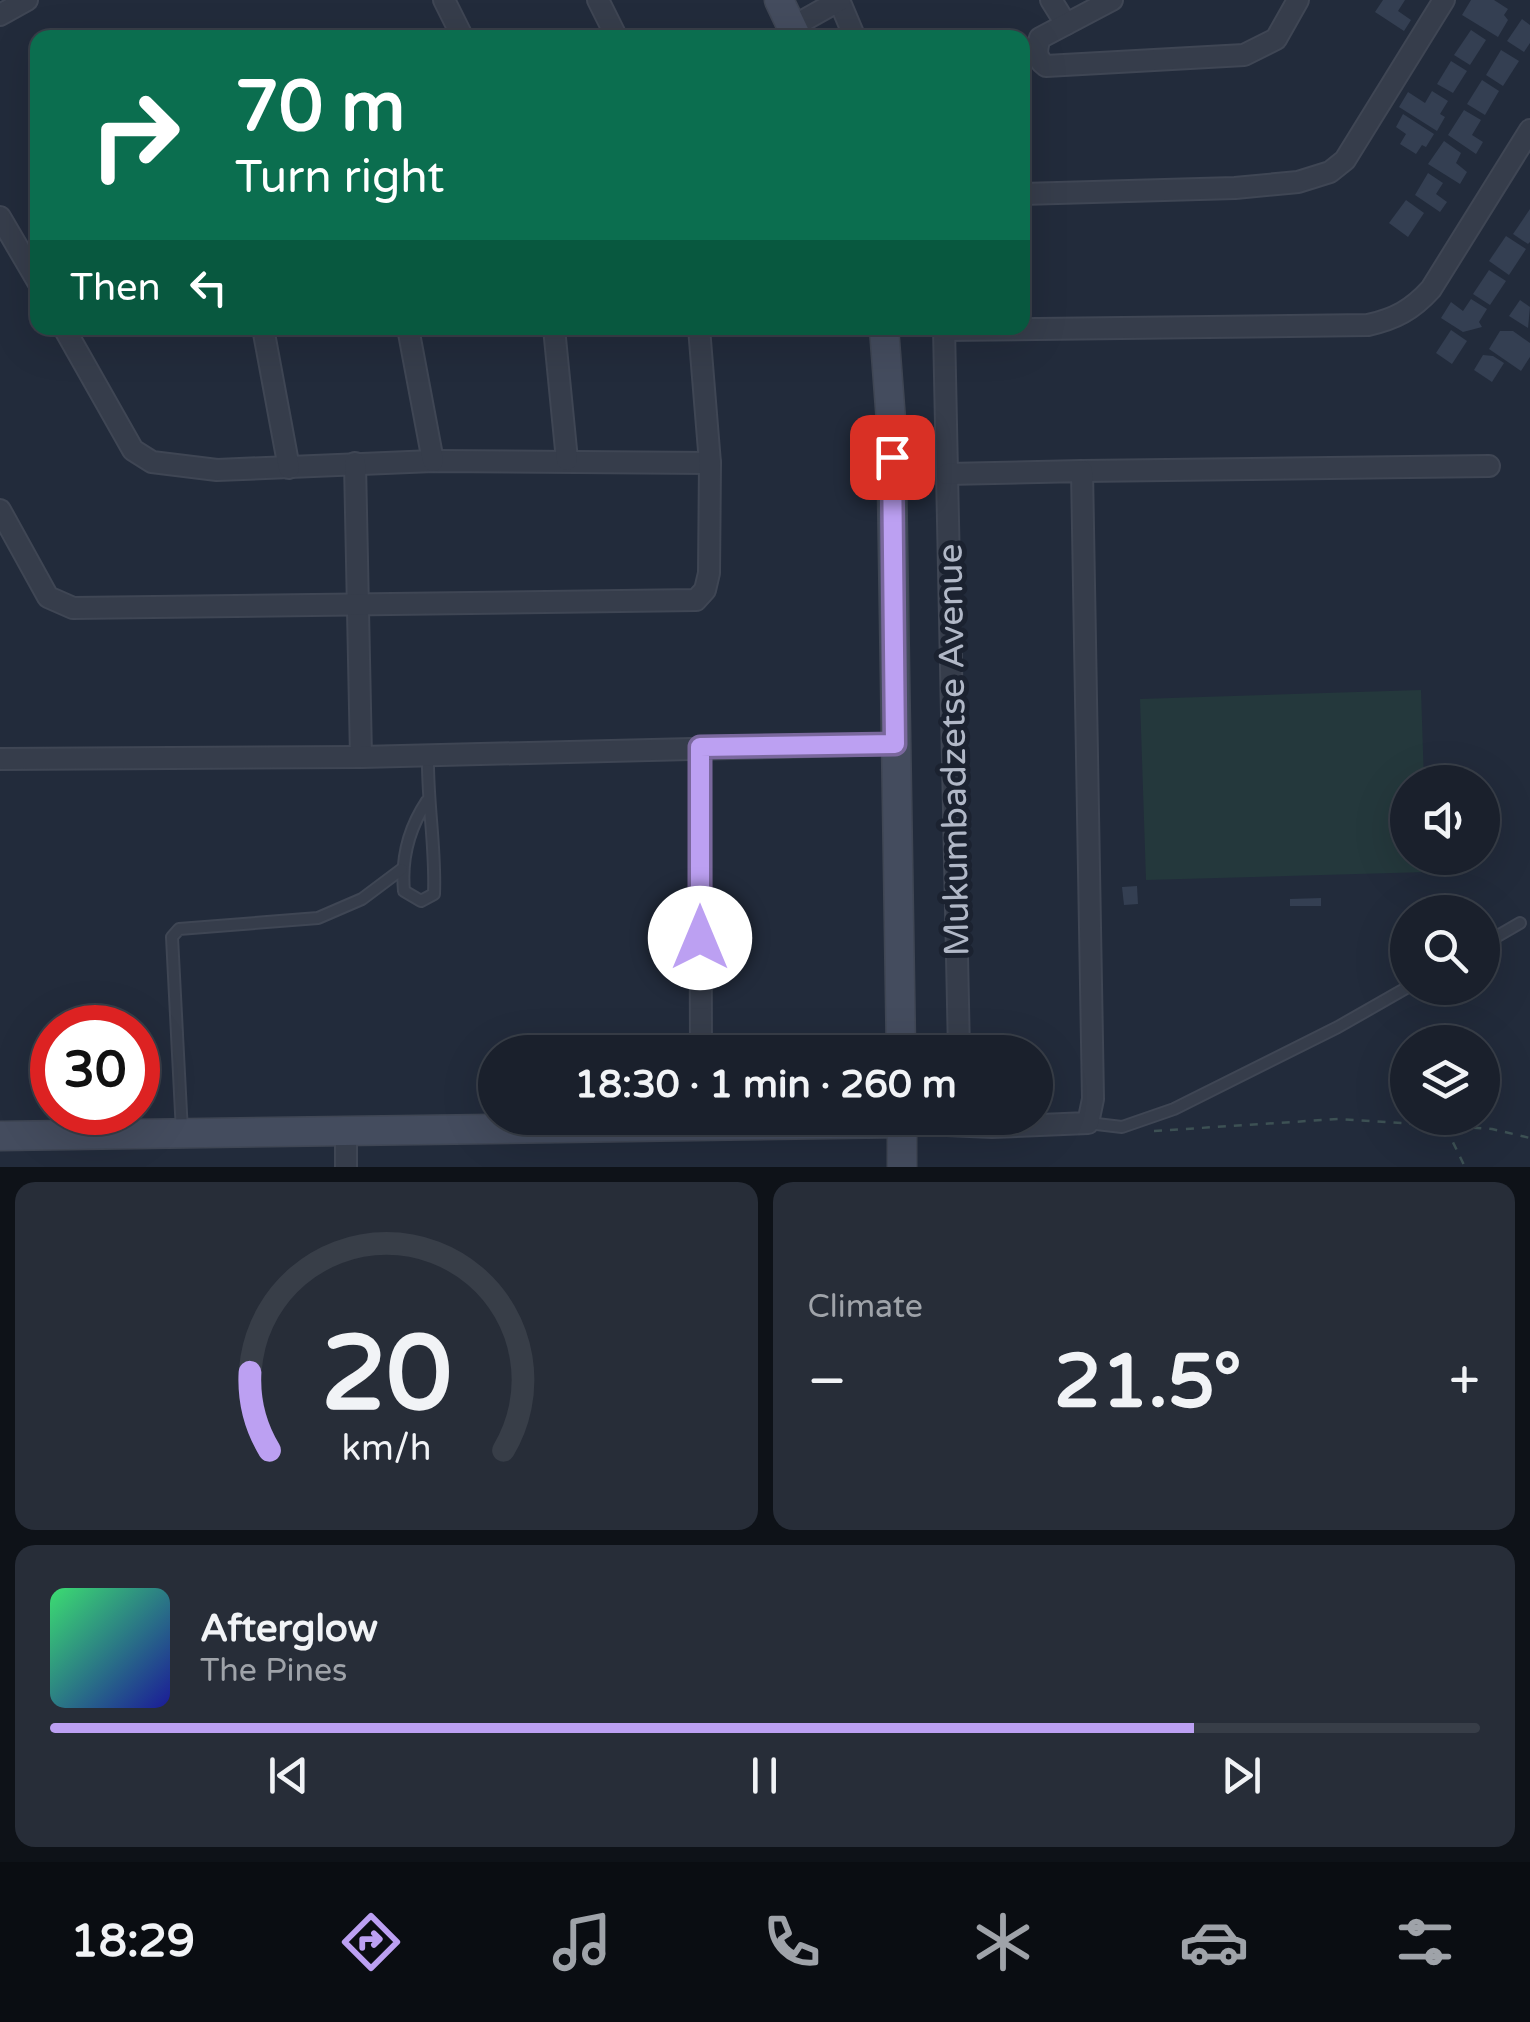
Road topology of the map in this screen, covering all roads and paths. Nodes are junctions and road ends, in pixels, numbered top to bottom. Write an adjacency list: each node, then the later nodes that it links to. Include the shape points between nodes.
1 (27, 0): 10 (street)
2 (444, 0): 12 (street)
3 (598, 0): 13 (street)
4 (779, 0): 14 (street)
5 (840, 0): 15 (street); 16 (street)
6 (1051, 0): 11 (street)
7 (1112, 0): 11 (street)
8 (1298, 0): 11 (street, via 1269,44 1231,57 1046,66 1036,52 1040,38)
9 (1444, 0): 18 (street, via 1344,160 1330,172 1235,188)
10 (0, 15)
11 (1066, 24)
12 (459, 30)
13 (613, 30)
14 (794, 30)
15 (798, 30)
16 (852, 30)
17 (1530, 130): 21 (street, via 1430,290 1411,309 1384,321)
18 (1030, 194)
19 (0, 217): 20 (street)
20 (30, 268)
21 (1030, 328)
22 (68, 335): 34 (street, via 142,457 217,470)
23 (264, 335): 34 (street)
24 (409, 335): 30 (street)
25 (555, 335): 29 (street)
26 (700, 335): 32 (street)
27 (885, 335): 39 (street)
28 (945, 335): 36 (street, Mukumbadzetse Avenue)
29 (567, 460): 30 (street); 32 (street)
30 (433, 461): 31 (street)
31 (355, 463): 34 (street); 38 (street)
32 (710, 463): 38 (street, via 709,574 696,600)
33 (1489, 466): 35 (street)
34 (289, 468)
35 (1082, 471): 36 (street); 53 (street, via 1094,1085)
36 (947, 474): 51 (street, Mukumbadzetse Avenue)
37 (0, 510): 38 (street, via 48,597 73,608)
38 (360, 606): 42 (street)
39 (895, 744): 40 (street); 50 (street)
40 (700, 747): 41 (street); 49 (street)
41 (428, 755): 42 (street); 44 (lane)
42 (361, 757): 43 (street)
43 (0, 759)
44 (427, 801): 45 (lane, via 414,820); 45 (lane, via 434,894 421,900 409,895)
45 (402, 870): 59 (lane, via 362,899 318,918 178,929 172,937)
46 (1520, 924): 47 (lane)
47 (1500, 935)
48 (1390, 997): 55 (lane, via 1217,1088)
49 (700, 1035)
50 (900, 1035)
51 (959, 1035)
52 (1053, 1122): 53 (street)
53 (1088, 1123): 55 (lane)
54 (1390, 1123): 55 (path, via 1338,1119 1162,1132)
55 (1122, 1127)
56 (478, 1128): 57 (street)
57 (346, 1131): 59 (street); 64 (street)
58 (1500, 1131): 63 (path)
59 (182, 1133): 62 (street)
60 (902, 1135): 65 (street)
61 (1449, 1135): 66 (path)
62 (0, 1136)
63 (1530, 1138)
64 (346, 1167)
65 (902, 1167)
66 (1464, 1167)

